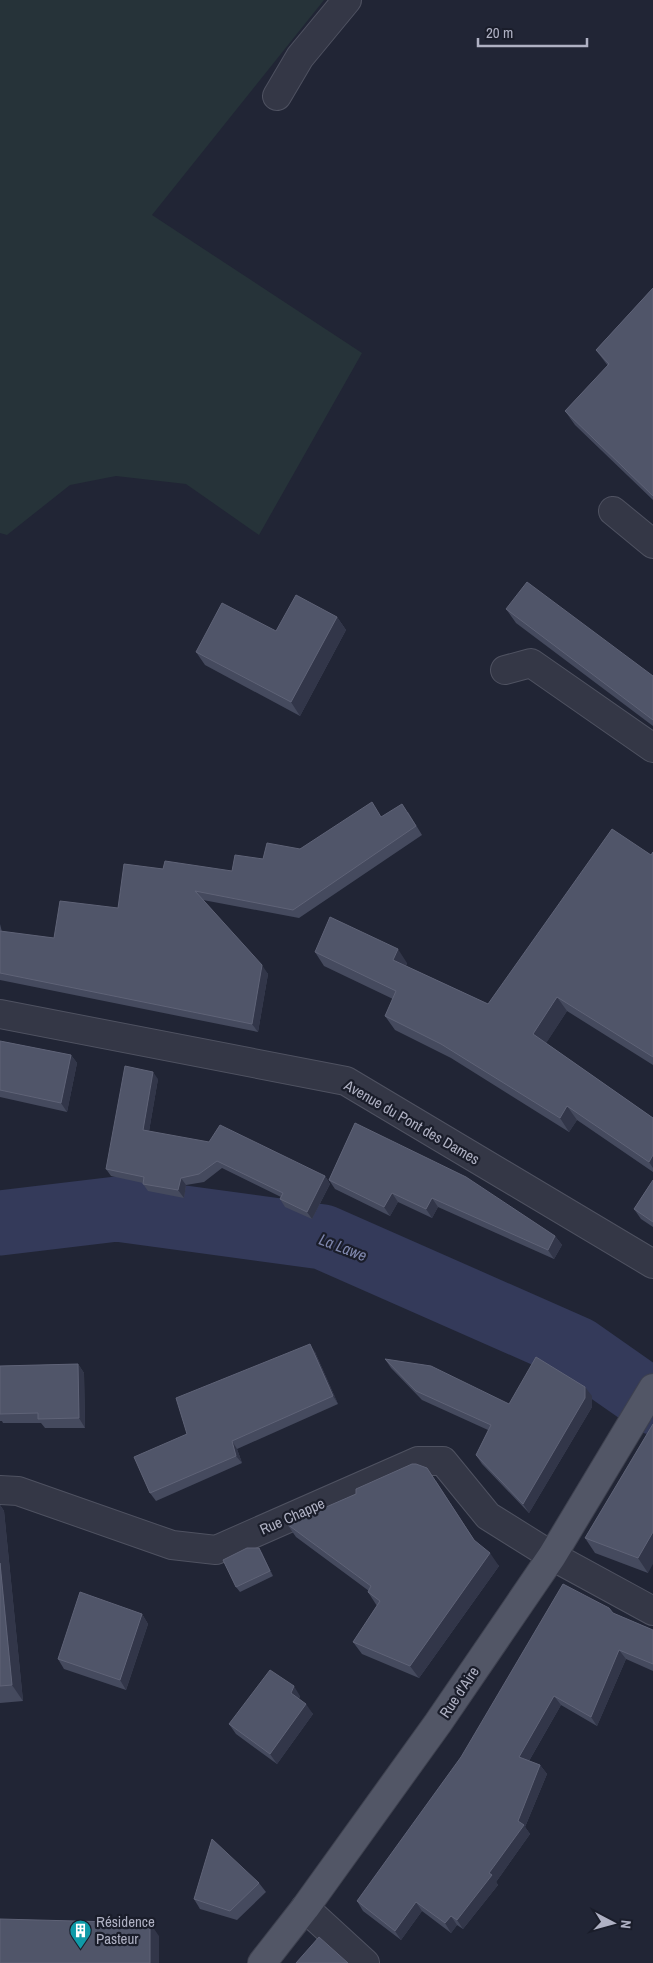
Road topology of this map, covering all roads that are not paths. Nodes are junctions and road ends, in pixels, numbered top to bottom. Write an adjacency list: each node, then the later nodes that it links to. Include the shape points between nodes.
1 (347, 0): 2 (street, via 300,57)
2 (277, 96)
3 (613, 511): 4 (street)
4 (653, 544)
5 (505, 670): 6 (street, via 531,663)
6 (653, 748)
7 (0, 1014): 8 (street, Avenue du Pont des Dames, via 346,1080)
8 (653, 1264)
9 (646, 1399): 11 (main road, Rue d'Aire)
10 (0, 1490): 11 (street, Rue Chappe, via 18,1491 172,1545 216,1550 418,1461 443,1461 488,1516)
11 (552, 1556): 12 (street); 13 (main road, Rue d'Aire, via 438,1723)
12 (653, 1610)
13 (305, 1908): 14 (main road, Rue d'Aire); 15 (street)
14 (262, 1963)
15 (365, 1963)

